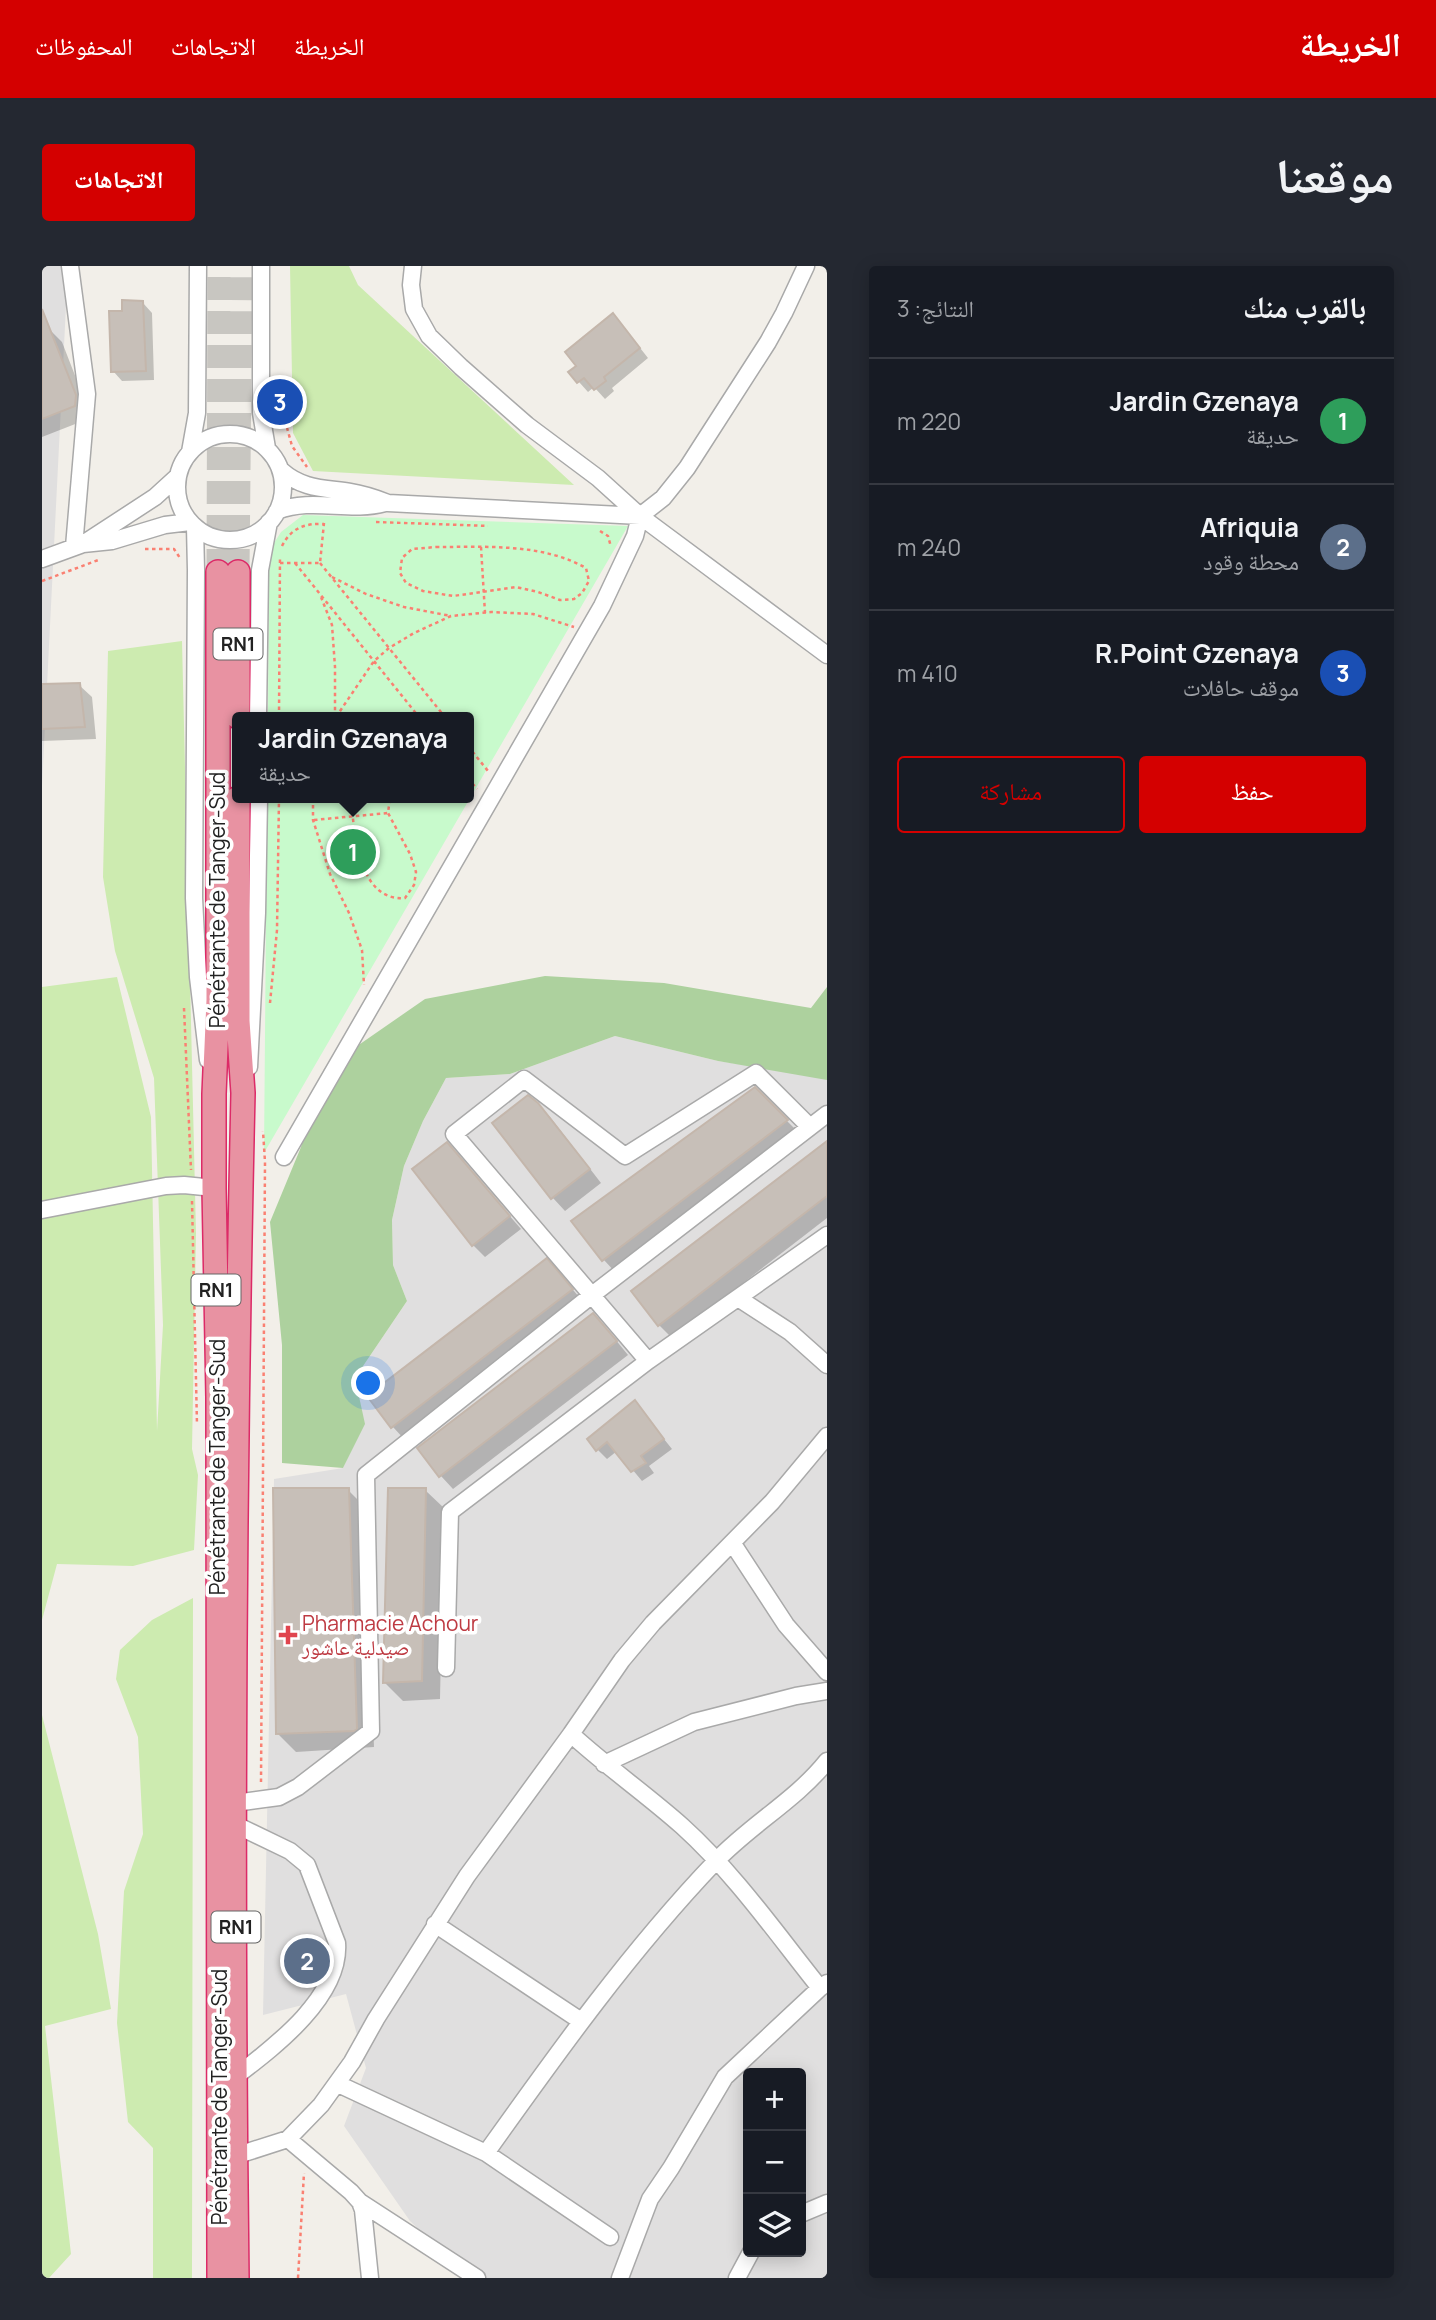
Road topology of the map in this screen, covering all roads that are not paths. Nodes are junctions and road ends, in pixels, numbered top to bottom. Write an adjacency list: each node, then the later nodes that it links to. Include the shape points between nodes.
1 (71, 266): 14 (street, via 87,394)
2 (198, 266): 7 (street, via 197,413)
3 (261, 266): 6 (street, via 261,413)
4 (413, 266): 11 (street, via 414,309 429,336)
5 (806, 266): 11 (street, via 768,342 687,468 663,498)
6 (267, 447): 7 (street, via 253,438 228,434 203,441); 8 (street)
7 (190, 452): 9 (street)
8 (282, 471): 10 (street, via 307,486 353,492); 12 (street, via 283,498)
9 (178, 477): 13 (street, via 179,501); 14 (street, via 155,497)
10 (388, 503): 11 (street); 12 (street, via 351,507 306,504)
11 (640, 516): 16 (street); 25 (street, via 602,606)
12 (273, 517): 13 (street, via 260,531 236,540 211,538); 18 (street, via 259,578)
13 (192, 524): 14 (street, via 164,525 112,541); 22 (street, via 195,937)
14 (78, 545): 15 (street)
15 (42, 559)
16 (827, 654)
17 (238, 712): 22 (highway, Pénétrante de Tanger-Sud / RN1, via 228,572)
18 (258, 712)
19 (238, 803): 21 (highway, Pénétrante de Tanger-Sud / RN1, via 238,1021)
20 (259, 803): 21 (street, via 253,1013)
21 (243, 1093): 34 (highway, Pénétrante de Tanger-Sud / RN1)
22 (214, 1094): 26 (highway, Pénétrante de Tanger-Sud / RN1)
23 (827, 1115): 24 (street)
24 (810, 1127): 29 (street); 29 (street, via 756,1073 625,1156 524,1079 454,1134)
25 (284, 1157)
26 (203, 1186): 27 (street, via 166,1186); 34 (highway, Pénétrante de Tanger-Sud / RN1)
27 (42, 1210)
28 (827, 1235): 30 (street)
29 (592, 1296): 31 (street); 43 (street, via 366,1475 371,1731 298,1787)
30 (738, 1298): 31 (street); 32 (street, via 779,1324)
31 (648, 1361): 37 (street, via 450,1512)
32 (827, 1365)
33 (827, 1436): 35 (street)
34 (227, 1483): 36 (highway, Pénétrante de Tanger-Sud / RN1)
35 (733, 1544): 38 (street, via 786,1625); 40 (street, via 653,1623)
36 (227, 1578): 43 (highway, Pénétrante de Tanger-Sud / RN1); 58 (highway, Pénétrante de Tanger-Sud / RN1, via 220,1828)
37 (446, 1668)
38 (827, 1672)
39 (827, 1691): 42 (street, via 694,1722)
40 (571, 1734): 42 (street); 45 (street)
41 (827, 1761): 44 (street)
42 (604, 1764): 44 (street)
43 (236, 1814): 48 (highway, Pénétrante de Tanger-Sud / RN1); 48 (street, via 307,1865 338,1955 331,1980 292,2030)
44 (716, 1860): 46 (street); 47 (street, via 656,1925)
45 (435, 1924): 47 (street); 49 (street)
46 (823, 1985): 62 (street, via 724,2077 650,2199)
47 (581, 2021): 51 (street)
48 (235, 2077): 52 (highway, Pénétrante de Tanger-Sud / RN1)
49 (338, 2084): 50 (street); 51 (street)
50 (288, 2139): 52 (street); 53 (street)
51 (486, 2153): 56 (street)
52 (235, 2156): 59 (highway, Pénétrante de Tanger-Sud / RN1)
53 (360, 2202): 60 (street); 61 (street)
54 (827, 2203): 55 (street)
55 (806, 2212)
56 (610, 2237)
57 (748, 2257): 63 (street)
58 (219, 2278)
59 (237, 2278)
60 (370, 2278)
61 (477, 2278)
62 (620, 2278)
63 (737, 2278)

